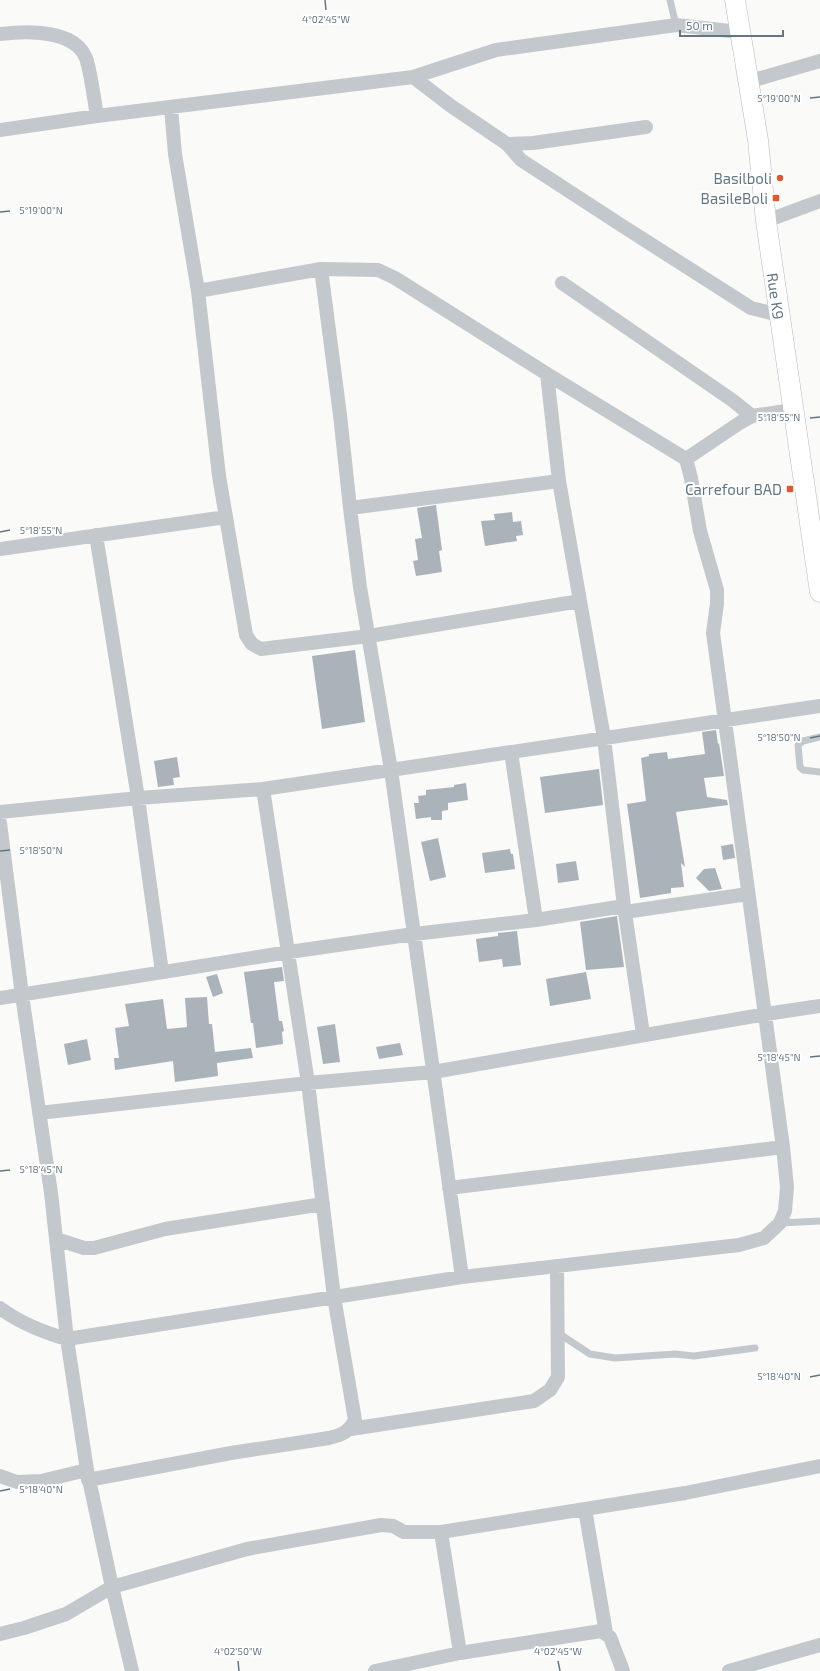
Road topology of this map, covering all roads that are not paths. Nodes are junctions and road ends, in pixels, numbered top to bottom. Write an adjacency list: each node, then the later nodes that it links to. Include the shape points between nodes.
1 (670, 0): 3 (lane)
2 (735, 0): 4 (street, Rue K9)
3 (676, 25): 4 (street); 7 (street, via 496,50)
4 (740, 32): 8 (street, Rue K9)
5 (0, 34): 10 (street, via 44,33 74,43 86,58)
6 (820, 60): 8 (street)
7 (413, 76): 9 (street); 13 (street)
8 (747, 82): 15 (street, Rue K9, via 758,140)
9 (171, 108): 10 (street); 18 (street, via 175,154)
10 (97, 116): 12 (street)
11 (646, 127): 13 (street)
12 (0, 130)
13 (506, 144): 19 (street, via 521,160 751,308)
14 (820, 201): 15 (street)
15 (766, 221): 19 (street, Rue K9)
16 (321, 269): 18 (street); 20 (street, via 378,270 395,278); 25 (street)
17 (562, 284): 22 (street)
18 (198, 291): 26 (street)
19 (779, 315): 21 (street, Rue K9)
20 (546, 374): 23 (street); 24 (street)
21 (792, 410): 22 (street); 27 (street, Rue K9)
22 (752, 416): 23 (street)
23 (686, 459): 34 (street, via 692,478 700,531 717,590 713,632)
24 (559, 481): 25 (street); 31 (street)
25 (350, 508): 32 (street)
26 (226, 518): 28 (street); 32 (street, via 246,635 252,644 261,649)
27 (815, 521): 30 (street, Rue K9)
28 (96, 535): 29 (street); 41 (street)
29 (0, 548)
30 (820, 592)
31 (580, 601): 32 (street); 36 (street)
32 (369, 636): 38 (street)
33 (820, 706): 34 (street)
34 (726, 720): 36 (street); 44 (street)
35 (820, 737): 39 (lane, via 803,741 798,745 800,767 803,770)
36 (604, 738): 37 (street); 45 (street)
37 (511, 752): 38 (street); 46 (street)
38 (391, 770): 40 (street); 47 (street)
39 (820, 772)
40 (262, 789): 41 (street); 48 (street)
41 (138, 798): 42 (street); 49 (street)
42 (0, 812)
43 (0, 823): 50 (street)
44 (748, 894): 45 (street); 53 (street)
45 (624, 909): 46 (street); 54 (street)
46 (536, 920): 47 (street)
47 (414, 934): 48 (street); 55 (street)
48 (288, 952): 49 (street); 56 (street)
49 (162, 972): 50 (street)
50 (22, 994): 51 (street); 57 (street)
51 (0, 998)
52 (820, 1006): 53 (street)
53 (766, 1014): 54 (street); 58 (street)
54 (643, 1034): 55 (street)
55 (433, 1072): 56 (street); 59 (street)
56 (308, 1083): 57 (street); 60 (street)
57 (39, 1113): 63 (street)
58 (783, 1147): 59 (street); 62 (street, via 788,1187 785,1211)
59 (450, 1188): 65 (street)
60 (323, 1204): 63 (street, via 164,1229 94,1248 84,1248); 66 (street)
61 (820, 1221): 62 (lane)
62 (780, 1224): 64 (street, via 764,1238 739,1245)
63 (56, 1239): 69 (street)
64 (557, 1266): 65 (street); 68 (street)
65 (462, 1277): 66 (street)
66 (334, 1297): 69 (street); 71 (street, via 355,1420)
67 (0, 1308): 69 (street, via 38,1330)
68 (557, 1333): 70 (lane, via 590,1354 615,1358 675,1354 694,1356); 71 (street, via 558,1377 550,1390 534,1401)
69 (67, 1339): 73 (street)
70 (755, 1348)
71 (351, 1428): 73 (street, via 343,1435 322,1440)
72 (820, 1466): 75 (street, via 685,1493)
73 (88, 1475): 74 (street, via 17,1482); 77 (street)
74 (0, 1476)
75 (585, 1509): 76 (street); 78 (street)
76 (441, 1532): 77 (street, via 404,1532 393,1526 381,1525 247,1549); 81 (street)
77 (112, 1587): 79 (street, via 66,1614); 83 (street)
78 (606, 1633): 81 (street, via 601,1631); 85 (street, via 610,1637)
79 (0, 1634)
80 (820, 1645): 86 (street)
81 (460, 1653): 82 (street)
82 (407, 1668): 84 (street)
83 (132, 1671)
84 (374, 1671)
85 (623, 1671)
86 (729, 1671)

